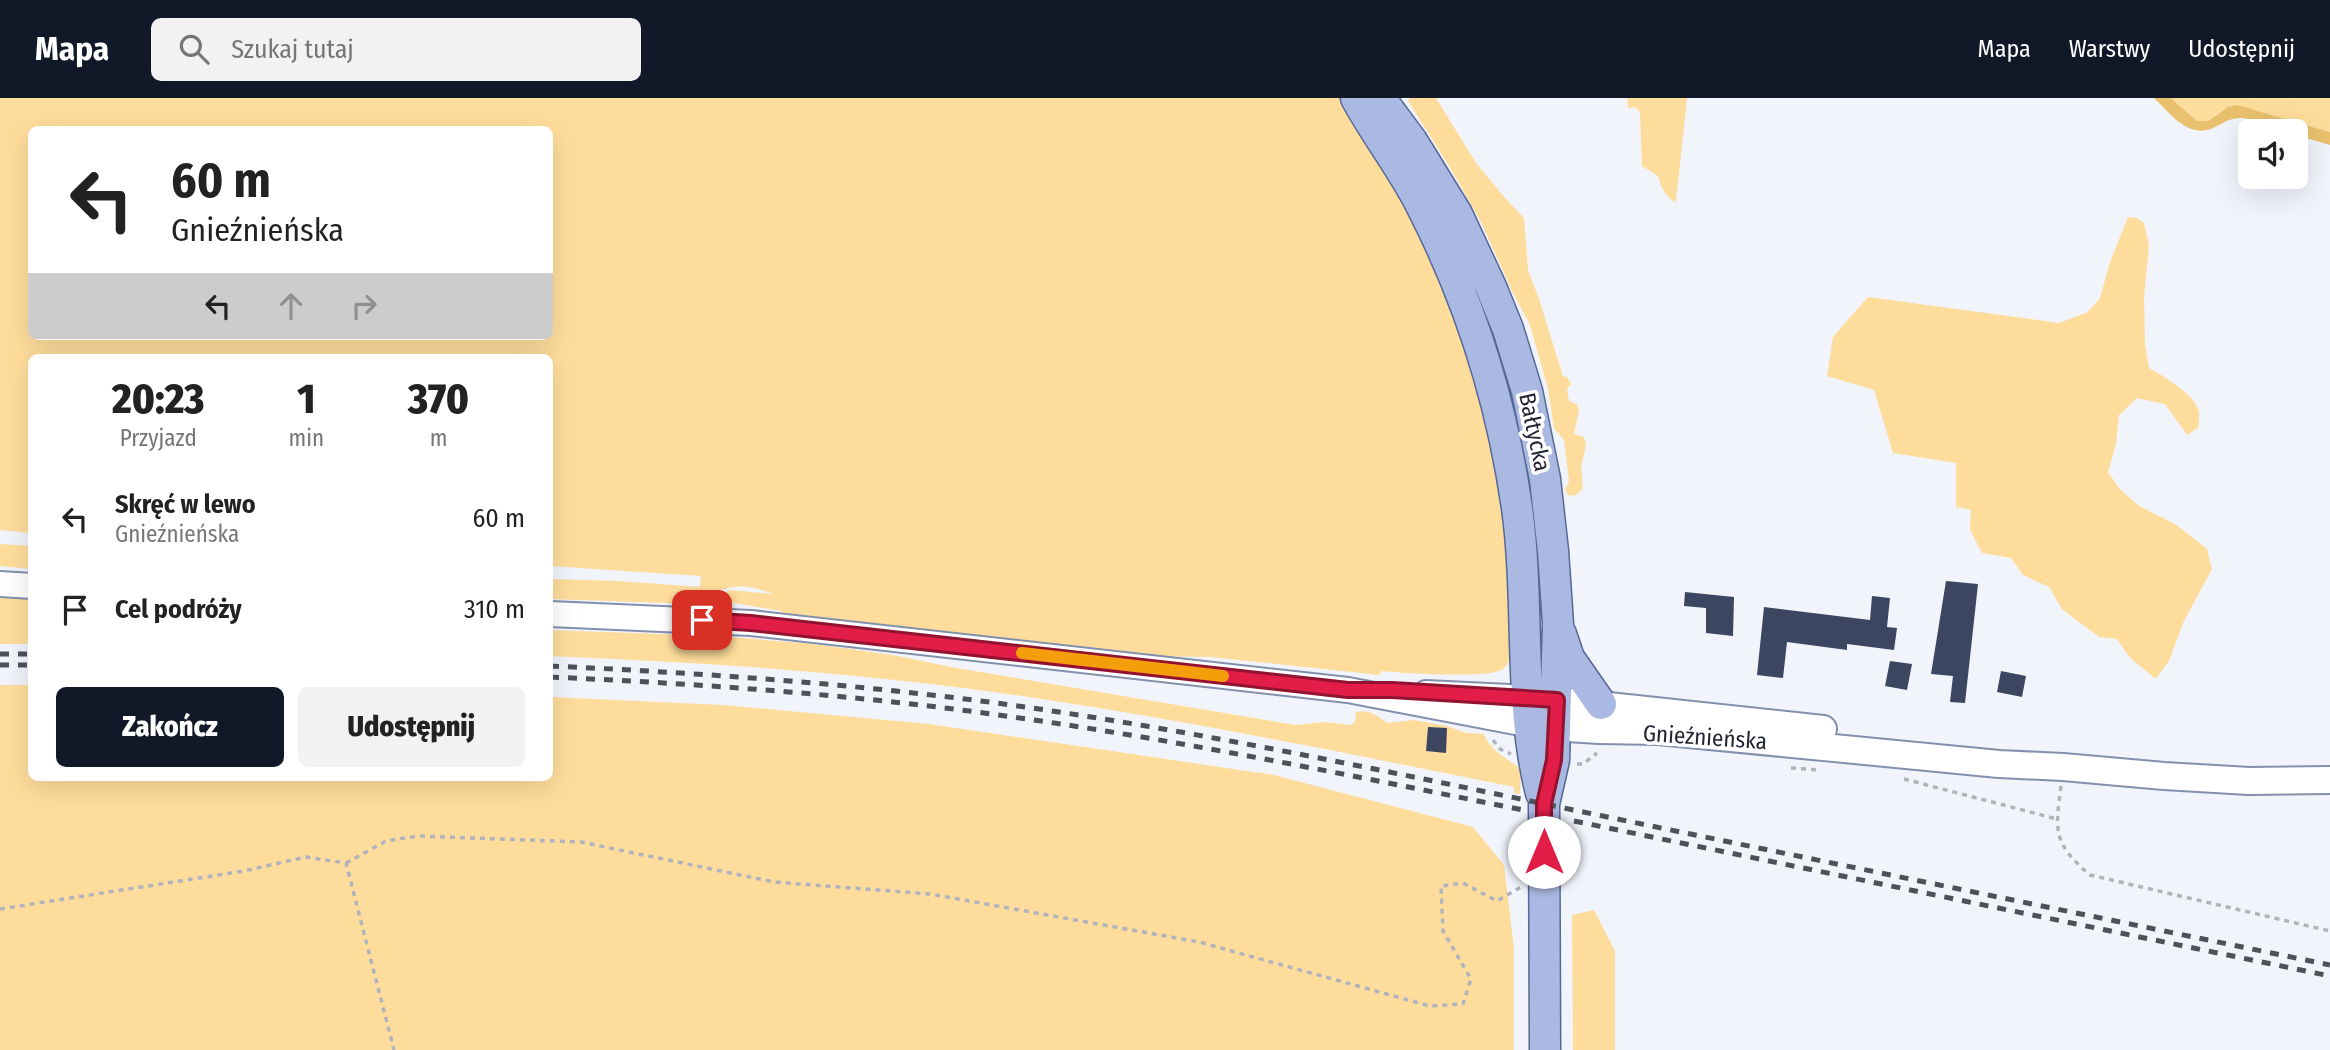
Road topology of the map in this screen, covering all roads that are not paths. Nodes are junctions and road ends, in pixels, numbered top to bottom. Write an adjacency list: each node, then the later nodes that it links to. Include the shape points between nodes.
1 (1356, 98): 8 (main road, Bałtycka, via 1426,216 1460,292 1487,370 1518,512)
2 (1377, 98): 6 (main road, Bałtycka, via 1412,141 1457,214 1508,329 1527,391 1545,479)
3 (0, 584): 4 (street)
4 (28, 586)
5 (553, 614): 8 (street, Gnieźnieńska, via 751,623 1348,690 1392,690)
6 (1558, 624): 7 (main road, via 1569,657); 8 (main road, Bałtycka)
7 (1601, 704): 8 (main road, Gnieźnieńska); 9 (main road, Gnieźnieńska, via 1938,742)
8 (1543, 712): 9 (main road, Gnieźnieńska, via 1658,732); 11 (main road, Bałtycka, via 1533,757 1544,804)
9 (2063, 767): 10 (main road, Gnieźnieńska, via 2249,781)
10 (2330, 780)
11 (1545, 1050)

